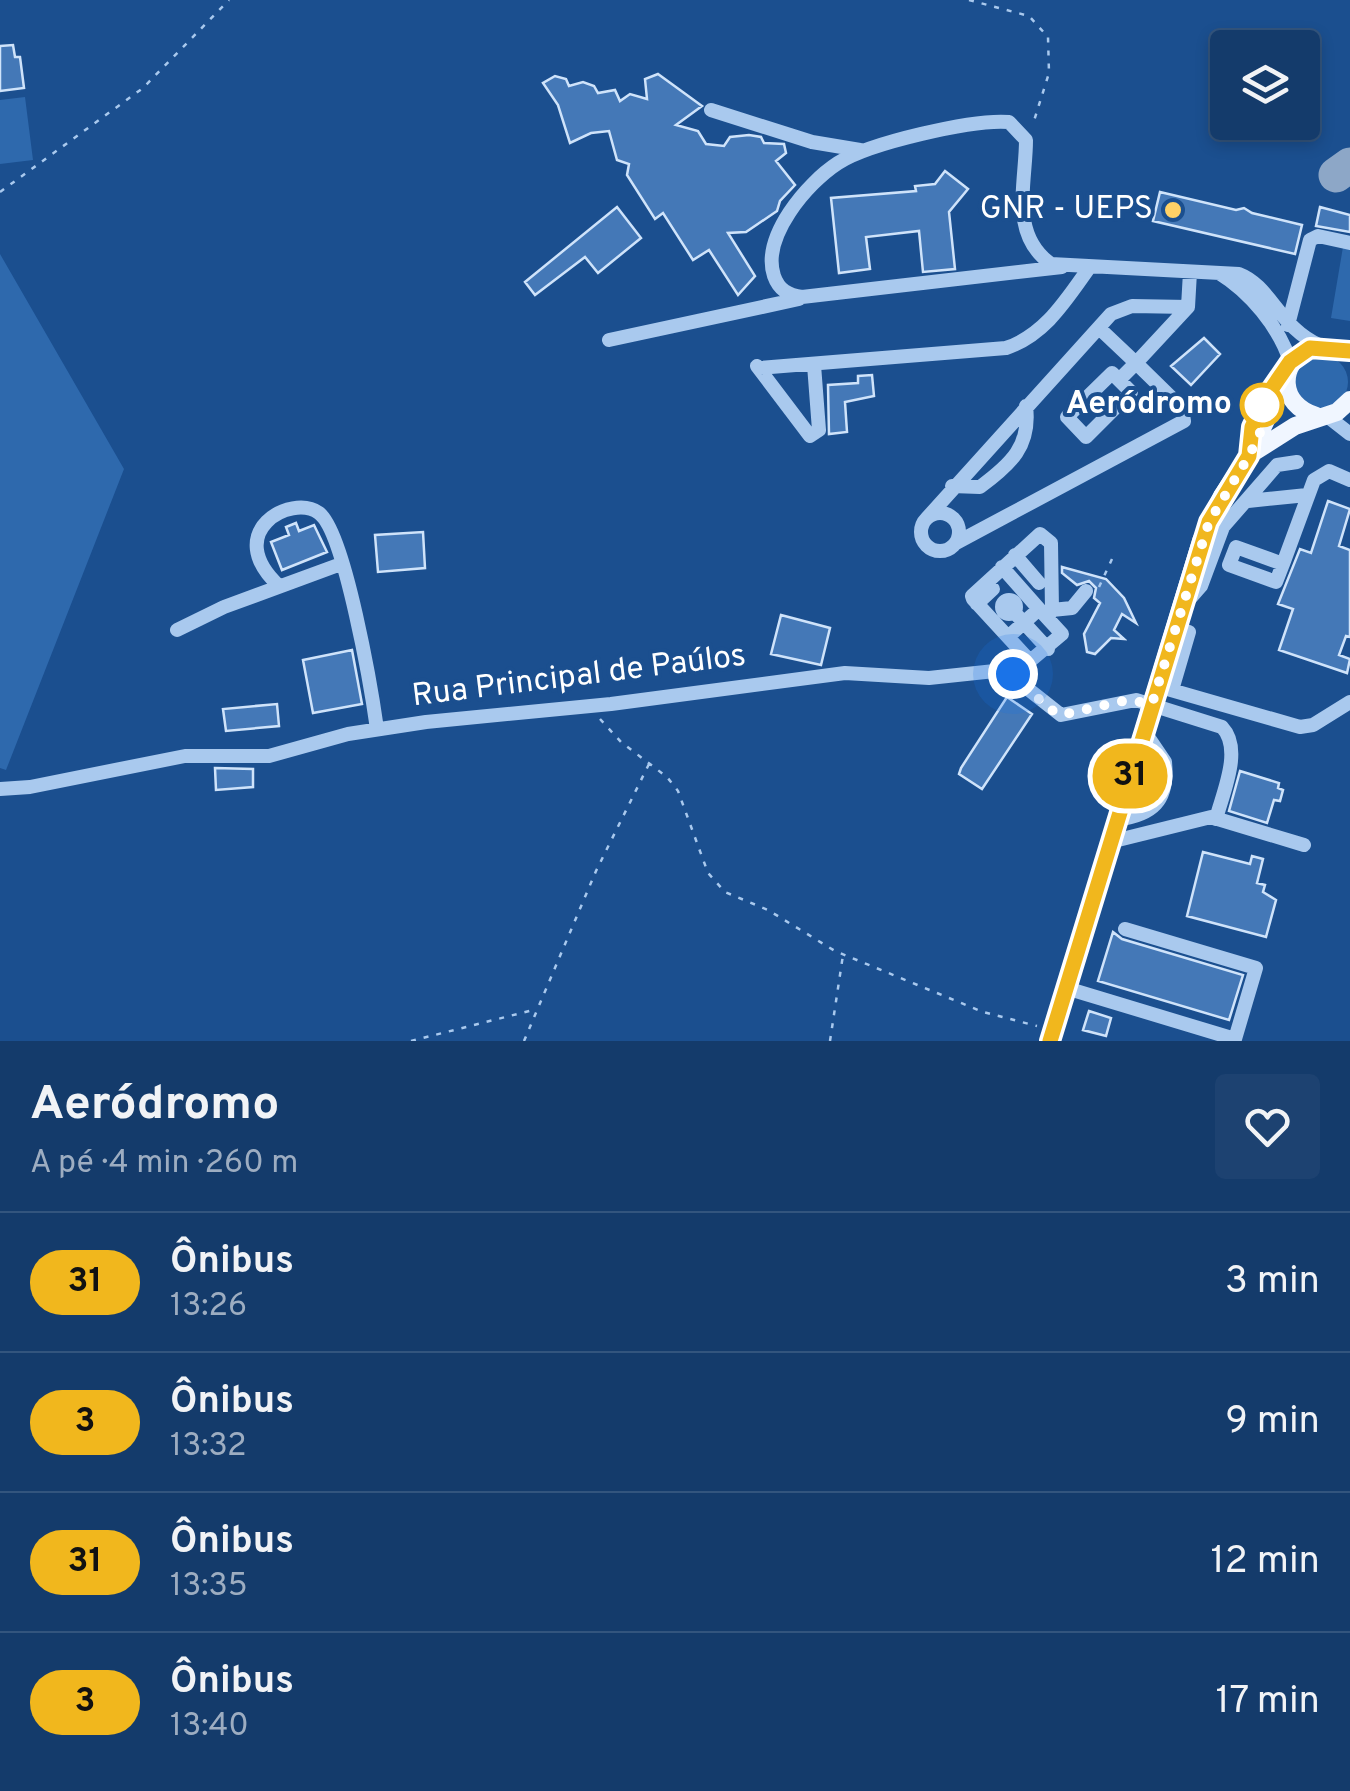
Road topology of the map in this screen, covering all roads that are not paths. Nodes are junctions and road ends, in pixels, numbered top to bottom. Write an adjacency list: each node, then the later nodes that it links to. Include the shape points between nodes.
1 (711, 110): 2 (street)
2 (862, 150): 4 (street, via 986,123 1014,124 1027,145 1024,225 1043,258); 8 (street, via 820,178 772,243 780,287 790,295)
3 (1350, 243): 10 (street, via 1310,240)
4 (1062, 267): 5 (street); 8 (street)
5 (1090, 268): 6 (street); 15 (street, via 1053,316 1016,344 970,354)
6 (1190, 272): 7 (street); 9 (street)
7 (1218, 273): 10 (street, via 1250,279); 16 (street, via 1278,334)
8 (818, 296): 12 (street)
9 (1188, 307): 11 (street, via 1124,307); 14 (street)
10 (1288, 325): 13 (street)
11 (1100, 328): 14 (street); 18 (street)
12 (609, 340)
13 (1340, 352): 16 (main road, via 1300,352)
14 (1136, 363): 17 (street); 30 (street, via 1182,408 1181,425)
15 (814, 365): 15 (street, via 756,365 814,436 819,430)
16 (1288, 370): 20 (main road, via 1297,408); 22 (main road)
17 (1119, 380): 17 (street, via 1131,392 1086,437 1067,418 1112,373)
18 (1026, 406): 25 (street); 25 (street, via 1029,428 1022,445 980,487)
19 (1349, 406): 20 (main road)
20 (1321, 416): 21 (street); 22 (main road)
21 (1350, 434)
22 (1249, 456): 43 (main road, via 1209,522)
23 (1335, 472): 24 (street); 26 (street, via 1318,475); 27 (street, via 1278,464)
24 (1350, 480)
25 (952, 486): 28 (street)
26 (1307, 495): 27 (street); 34 (street)
27 (1254, 501): 29 (street)
28 (927, 518): 30 (street, via 950,515 960,531); 30 (street, via 921,536 928,547 940,552)
29 (1224, 527): 31 (street); 36 (street)
30 (956, 543)
31 (1236, 547): 34 (street); 35 (street)
32 (1014, 555): 37 (street); 40 (street); 42 (street, via 1036,536 1050,538)
33 (341, 564): 38 (street); 38 (street, via 318,512 282,514 260,527 256,543 260,565); 49 (street, via 366,651)
34 (1283, 564): 35 (street, via 1276,582)
35 (1229, 565): 36 (street)
36 (1207, 572): 43 (street)
37 (1039, 583)
38 (279, 586): 44 (street)
39 (1086, 591): 42 (street, via 1072,608)
40 (1004, 596): 41 (street); 41 (street); 42 (street); 42 (street); 45 (street); 46 (street); 46 (street)
41 (973, 601): 46 (street, via 1024,660)
42 (1046, 612): 45 (street, via 1062,634)
43 (1177, 619): 47 (main road)
44 (177, 630)
45 (1040, 641): 46 (street)
46 (1020, 650)
47 (1160, 693): 48 (street, via 1300,728); 49 (street, Rua Principal de Paúlos, via 1061,715 999,670 929,678 835,674); 50 (main road); 52 (street, via 1229,735 1232,751)
48 (1350, 702)
49 (377, 729): 51 (street, Rua Principal de Paúlos, via 270,756 184,756)
50 (1144, 731): 53 (main road); 53 (street, via 1166,762 1159,800 1144,815)
51 (0, 790)
52 (1216, 818): 54 (street); 55 (street)
53 (1117, 820): 54 (main road)
54 (1110, 842): 57 (main road)
55 (1304, 845)
56 (1125, 929): 57 (street, via 1256,968 1235,1039)
57 (1066, 988): 58 (main road)
58 (1052, 1037)

